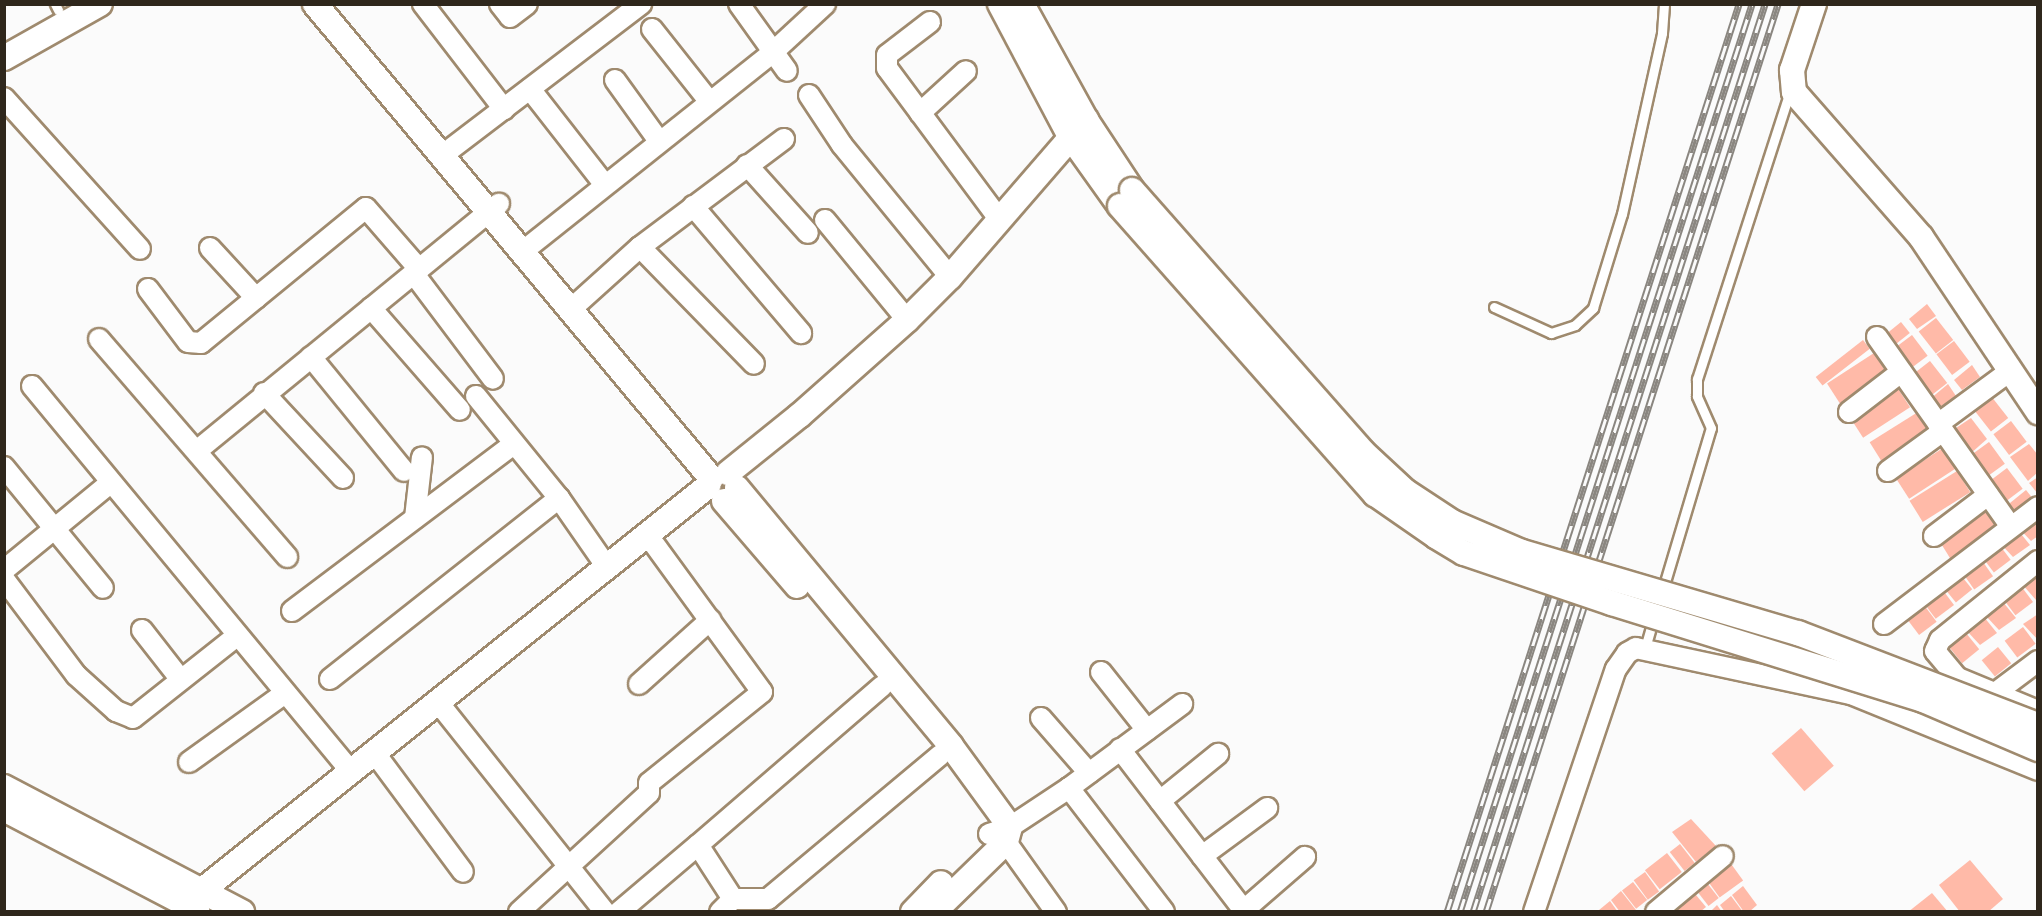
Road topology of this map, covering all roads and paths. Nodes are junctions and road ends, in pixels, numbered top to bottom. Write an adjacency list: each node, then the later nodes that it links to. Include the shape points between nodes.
1 (100, 4): 19 (street)
2 (315, 4): 38 (street)
3 (332, 4): 33 (street)
4 (423, 4): 28 (street)
5 (500, 4): 6 (street, via 510,17)
6 (527, 4)
7 (641, 4): 24 (street)
8 (740, 4): 18 (street)
9 (825, 4): 18 (street)
10 (1000, 4): 30 (street)
11 (1022, 4): 30 (street)
12 (1664, 4): 51 (lane, via 1662,33 1622,214 1593,308 1575,325 1551,333)
13 (1814, 4): 23 (street, via 1792,70)
14 (60, 6): 17 (street)
15 (930, 22): 29 (street, via 885,61)
16 (652, 29): 27 (street)
17 (4, 41)
18 (773, 52): 20 (street); 27 (street)
19 (4, 58)
20 (787, 71)
21 (966, 71): 29 (street)
22 (615, 80): 32 (street)
23 (1791, 85): 59 (street, via 1921,237); 97 (lane, via 1696,379 1697,396 1711,428)
24 (530, 89): 28 (street); 35 (street)
25 (808, 95): 47 (street, via 842,145)
26 (4, 98): 45 (street)
27 (709, 100): 32 (street)
28 (504, 109): 33 (street)
29 (920, 113): 40 (street)
30 (1078, 128): 36 (street); 40 (street)
31 (784, 139): 34 (street)
32 (659, 141): 35 (street)
33 (452, 148): 38 (street)
34 (747, 165): 37 (street); 41 (street)
35 (605, 185): 42 (street)
36 (1126, 198): 110 (street, bridge, via 1363,452 1405,491 1452,522 1522,552 1798,633); 113 (street, bridge, via 1358,477 1375,494 1437,537 1464,553 1612,603 1916,698)
37 (693, 206): 43 (street); 54 (street)
38 (494, 208): 42 (street); 46 (street); 76 (street)
39 (825, 220): 53 (street)
40 (1000, 220): 47 (street)
41 (808, 233)
42 (532, 244): 50 (street)
43 (640, 247): 50 (street); 58 (street)
44 (210, 248): 49 (street)
45 (140, 249)
46 (417, 271): 49 (street, via 366,208); 52 (street); 61 (street)
47 (950, 277): 53 (street)
48 (148, 289): 49 (street, via 194,344 201,343)
49 (256, 298)
50 (580, 301): 76 (street)
51 (1494, 307)
52 (371, 308): 57 (street); 65 (street)
53 (907, 320): 76 (street)
54 (801, 333)
55 (1877, 337): 60 (street)
56 (99, 339): 70 (street)
57 (311, 357): 63 (street); 73 (street)
58 (754, 364)
59 (2010, 371): 67 (street); 68 (street)
60 (1901, 372): 66 (street); 68 (street)
61 (493, 379)
62 (32, 386): 77 (street)
63 (264, 393): 70 (street); 75 (street)
64 (476, 396): 69 (street)
65 (460, 410)
66 (1849, 412)
67 (2037, 412)
68 (1940, 427): 74 (street); 78 (street)
69 (514, 444): 79 (street); 81 (street)
70 (198, 450): 86 (street)
71 (422, 458): 81 (street)
72 (4, 467): 82 (street)
73 (404, 471)
74 (1888, 471)
75 (343, 478)
76 (726, 482): 85 (street); 88 (street); 103 (street); 126 (street, via 951,746)
77 (109, 484): 82 (street); 96 (street)
78 (1988, 495): 83 (street); 84 (street)
79 (559, 498): 88 (street); 101 (street)
80 (2037, 507): 83 (street)
81 (415, 518): 92 (street)
82 (54, 527): 89 (street); 91 (street)
83 (2011, 527): 94 (street)
84 (1934, 536)
85 (655, 545): 93 (street); 107 (street)
86 (286, 556)
87 (2037, 561): 105 (street, via 1936,645 1937,657 1958,678)
88 (607, 567): 116 (street)
89 (4, 570)
90 (4, 579): 100 (street, via 76,675 116,711 133,718)
91 (102, 588)
92 (291, 611)
93 (710, 620): 102 (street); 131 (street, via 762,692 649,783 649,793)
94 (1884, 624)
95 (142, 630): 100 (street)
96 (237, 636): 100 (street); 104 (street)
97 (1645, 648): 118 (street, via 1851,694); 144 (street, via 1627,652 1616,669)
98 (2037, 662): 105 (street)
99 (1101, 672): 111 (street)
100 (181, 680)
101 (330, 680)
102 (639, 684)
103 (882, 686): 115 (street); 127 (street)
104 (285, 693): 117 (street); 119 (street)
105 (1994, 694): 108 (street)
106 (1182, 704): 111 (street)
107 (445, 711): 116 (street); 131 (street)
108 (2037, 711)
109 (1041, 718): 120 (street)
110 (2037, 724)
111 (1147, 730): 112 (street)
112 (1120, 749): 120 (street); 123 (street)
113 (2037, 749)
114 (1218, 754): 123 (street)
115 (940, 755): 126 (street); 134 (street, via 768,899)
116 (377, 757): 119 (street); 132 (street); 133 (street)
117 (189, 762)
118 (2037, 770)
119 (350, 771): 133 (street)
120 (1089, 773): 122 (street)
121 (4, 787): 133 (street)
122 (1069, 788): 126 (street); 143 (street)
123 (1160, 801): 128 (street)
124 (1267, 808): 128 (street)
125 (4, 809): 133 (street)
126 (1002, 834): 140 (street); 141 (street); 142 (street)
127 (698, 845): 134 (street); 139 (street)
128 (1202, 856): 135 (street)
129 (1724, 856): 145 (street)
130 (1305, 857): 135 (street)
131 (570, 868): 137 (street); 138 (street)
132 (463, 872)
133 (198, 902): 136 (street)
134 (727, 905)
135 (1244, 911)
136 (242, 912)
137 (519, 912)
138 (604, 912)
139 (619, 912)
140 (914, 912)
141 (934, 912)
142 (1056, 912)
143 (1164, 912)
144 (1534, 912)
145 (1656, 912)

